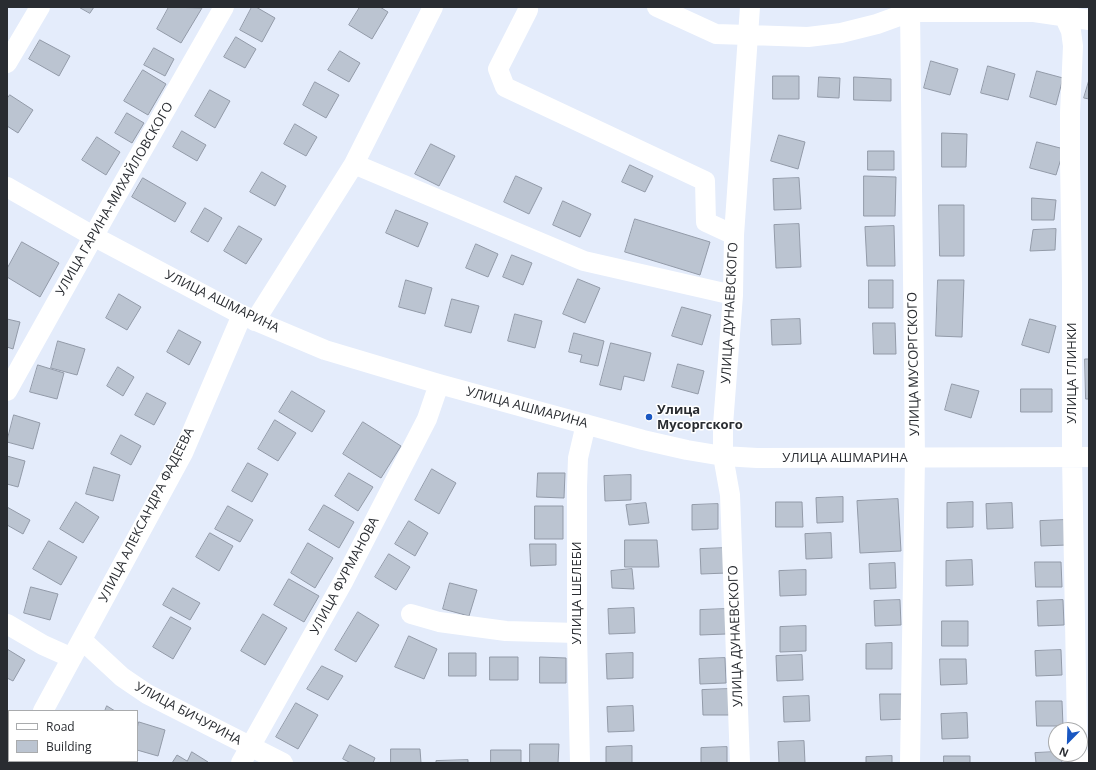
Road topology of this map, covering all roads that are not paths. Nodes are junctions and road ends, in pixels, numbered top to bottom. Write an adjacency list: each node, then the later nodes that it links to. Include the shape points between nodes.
1 (40, 7): 12 (street)
2 (224, 7): 16 (street, УЛИЦА ГАРИНА-МИХАЙЛОВСКОГО)
3 (433, 7): 13 (street, УЛИЦА АЛЕКСАНДРА ФАДЕЕВА)
4 (657, 7): 11 (street, via 716,34)
5 (750, 7): 11 (street, УЛИЦА ДУНАЕВСКОГО)
6 (528, 10): 15 (street, via 498,69 505,87 705,181 706,222)
7 (910, 10): 8 (street); 11 (street, via 877,24 841,33 808,37); 24 (street, УЛИЦА МУСОРГСКОГО)
8 (1034, 10): 9 (street)
9 (1065, 18): 10 (street); 23 (street, УЛИЦА ГЛИНКИ, via 1071,31 1073,46 1070,113 1072,283)
10 (1089, 20)
11 (748, 35): 15 (street, УЛИЦА ДУНАЕВСКОГО)
12 (7, 63)
13 (354, 164): 17 (street, via 584,261); 18 (street, УЛИЦА АЛЕКСАНДРА ФАДЕЕВА)
14 (7, 187): 16 (street, УЛИЦА АШМАРИНА)
15 (734, 235): 17 (street, УЛИЦА ДУНАЕВСКОГО)
16 (93, 236): 18 (street, УЛИЦА АШМАРИНА); 20 (street, УЛИЦА ГАРИНА-МИХАЙЛОВСКОГО)
17 (733, 295): 22 (street, УЛИЦА ДУНАЕВСКОГО, via 722,425)
18 (248, 318): 19 (street, УЛИЦА АШМАРИНА, via 325,350); 28 (street, УЛИЦА АЛЕКСАНДРА ФАДЕЕВА, via 183,453)
19 (439, 384): 21 (street, УЛИЦА АШМАРИНА); 32 (street, УЛИЦА ФУРМАНОВА, via 427,419 344,580)
20 (7, 391)
21 (586, 424): 22 (street, УЛИЦА АШМАРИНА, via 643,440); 27 (street, УЛИЦА ШЕЛЕБИ, via 577,472)
22 (723, 456): 24 (street, УЛИЦА АШМАРИНА, via 803,459); 35 (street, УЛИЦА ДУНАЕВСКОГО, via 730,495)
23 (1081, 457): 24 (street, УЛИЦА АШМАРИНА); 31 (street, УЛИЦА ГЛИНКИ)
24 (915, 458): 36 (street, УЛИЦА МУСОРГСКОГО)
25 (411, 614): 27 (street, via 439,622 506,631)
26 (7, 624): 29 (street)
27 (577, 633): 34 (street, УЛИЦА ШЕЛЕБИ)
28 (82, 640): 29 (street, УЛИЦА АЛЕКСАНДРА ФАДЕЕВА); 32 (street, УЛИЦА БИЧУРИНА, via 122,677)
29 (72, 658): 30 (street, УЛИЦА АЛЕКСАНДРА ФАДЕЕВА)
30 (44, 710)
31 (1077, 722)
32 (246, 755): 33 (street, УЛИЦА БИЧУРИНА)
33 (283, 763)
34 (580, 763)
35 (740, 763)
36 (910, 763)

